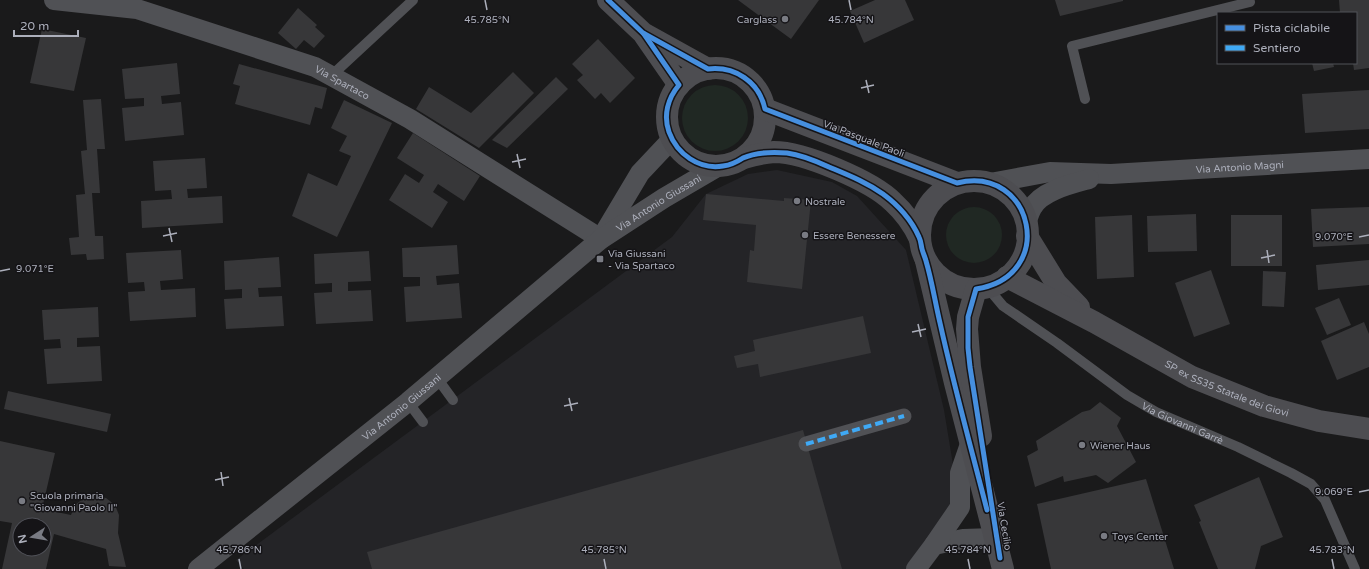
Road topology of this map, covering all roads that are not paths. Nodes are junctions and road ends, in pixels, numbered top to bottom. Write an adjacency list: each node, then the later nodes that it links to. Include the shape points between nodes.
1 (54, 0): 7 (street, Via Spartaco, via 137,9 315,67)
2 (413, 0): 7 (lane)
3 (608, 0): 5 (main road)
4 (1250, 2): 9 (lane, via 1072,46)
5 (643, 33): 6 (main road); 8 (main road)
6 (708, 68): 8 (main road, via 696,72); 10 (main road, via 726,68 737,72 748,80 761,97)
7 (331, 76): 19 (street, Via Spartaco, via 410,119)
8 (679, 84): 11 (main road, via 667,108 668,128)
9 (1085, 99)
10 (765, 109): 12 (main road, via 763,133 753,150); 16 (main road, Via Pasquale Paoli)
11 (672, 139): 14 (main road, via 676,147 690,159); 19 (street, Via Antonio Giussani, via 640,173)
12 (744, 158): 14 (main road); 20 (main road, via 774,152 788,153 817,161 839,171 871,186 892,201 911,222)
13 (1369, 159): 15 (street, Via Antonio Magni)
14 (717, 167): 19 (street, Via Antonio Giussani)
15 (1111, 174): 17 (street, via 1050,172); 18 (street, via 1070,184 1042,196 1032,207)
16 (957, 183): 17 (main road); 20 (main road, via 941,192 929,204 922,221)
17 (990, 183): 18 (main road, via 1004,190 1016,202 1024,216)
18 (1027, 230): 22 (main road, via 1024,254); 24 (main road, SP ex SS35 Statale dei Giovi, via 1056,283)
19 (601, 239): 25 (street, Via Antonio Giussani)
20 (920, 239): 21 (main road)
21 (926, 260): 23 (main road, via 936,274 946,281 958,287); 32 (main road, Via Cecilio)
22 (1008, 277): 23 (main road); 24 (main road, SP ex SS35 Statale dei Giovi)
23 (981, 288): 35 (main road, Via Cecilio, via 968,317 968,348); 38 (lane, Via Giovanni Garrè, via 1127,395 1156,412 1238,447 1311,484 1325,500)
24 (1094, 322): 30 (main road, SP ex SS35 Statale dei Giovi, via 1192,377 1264,406 1319,421)
25 (437, 378): 26 (lane); 27 (street, Via Antonio Giussani)
26 (453, 400)
27 (408, 402): 29 (lane); 36 (street, Via Antonio Giussani)
28 (904, 416): 31 (street)
29 (423, 422)
30 (1369, 429)
31 (806, 444)
32 (970, 444): 33 (main road, Via Cecilio); 34 (street, via 960,473 960,507)
33 (994, 538): 34 (street, via 963,539); 35 (main road, Via Cecilio)
34 (934, 545): 37 (street)
35 (1002, 564)
36 (208, 566)
37 (916, 569)
38 (1355, 569)

